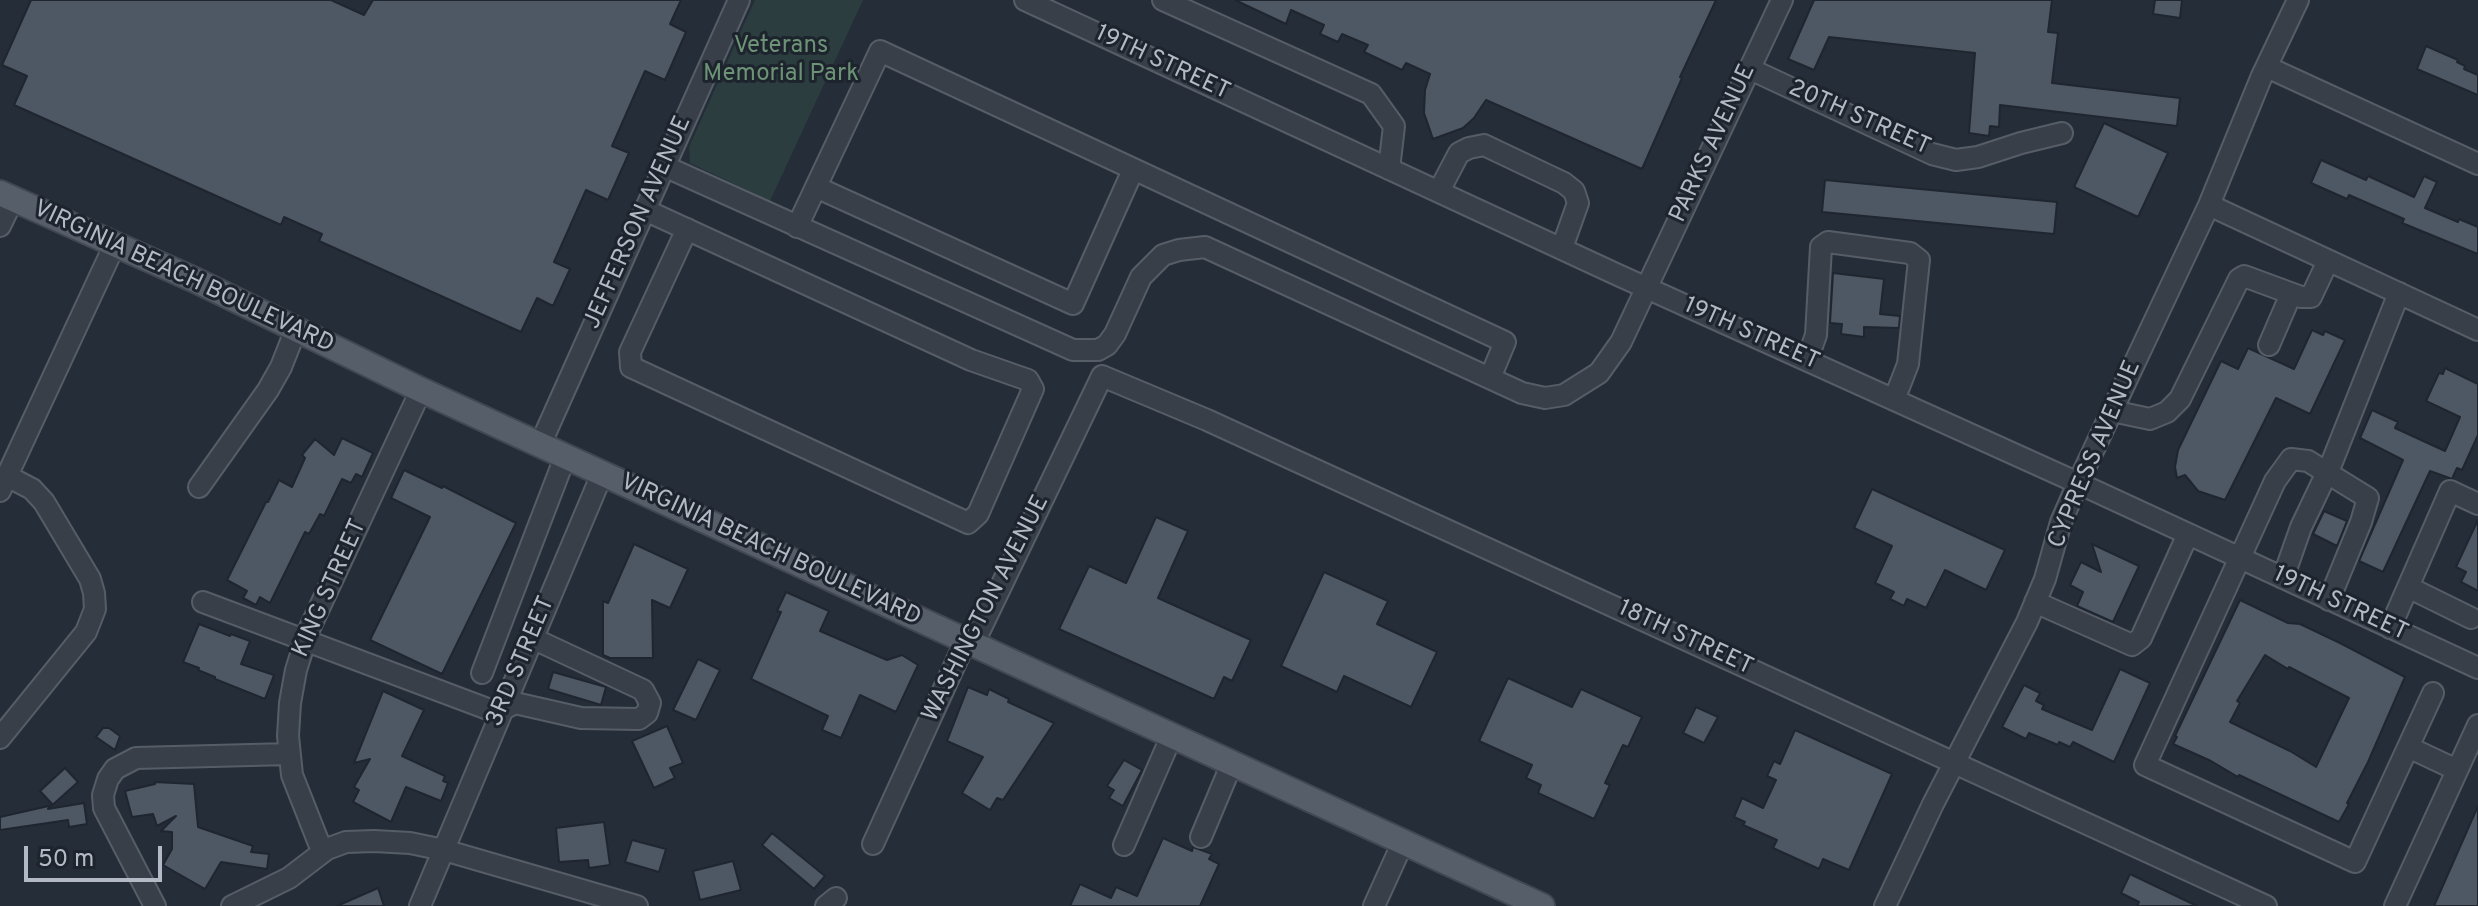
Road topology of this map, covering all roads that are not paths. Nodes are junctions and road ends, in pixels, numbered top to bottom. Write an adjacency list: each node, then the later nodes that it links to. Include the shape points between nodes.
1 (739, 0): 10 (street, JEFFERSON AVENUE)
2 (1025, 0): 11 (street, 19TH STREET)
3 (1163, 0): 11 (street, via 1371,94 1394,126)
4 (1782, 0): 7 (street, PARKS AVENUE)
5 (2298, 0): 6 (street, CYPRESS AVENUE)
6 (2267, 67): 9 (street); 16 (street, CYPRESS AVENUE)
7 (1750, 69): 8 (street, 20TH STREET, via 1932,154 1956,160); 24 (street, PARKS AVENUE)
8 (2062, 133)
9 (2478, 164)
10 (664, 166): 17 (street, JEFFERSON AVENUE); 19 (street, PARKS AVENUE)
11 (1389, 169): 14 (street, 19TH STREET)
12 (1133, 170): 13 (street, via 1073,304); 13 (street, via 880,51); 32 (street, via 1505,342)
13 (816, 187): 19 (street)
14 (1439, 191): 22 (street, 19TH STREET); 22 (street, via 1459,153 1484,145 1574,191 1578,203)
15 (6, 196): 18 (street); 21 (main road, VIRGINIA BEACH BOULEVARD)
16 (2209, 205): 23 (street); 35 (street, CYPRESS AVENUE)
17 (645, 210): 20 (street); 36 (street, JEFFERSON AVENUE)
18 (0, 226)
19 (797, 227): 32 (street, PARKS AVENUE, via 1038,336 1084,351 1107,345 1150,265 1163,255 1205,247)
20 (687, 229): 20 (street, via 971,360 1028,380 1033,389 978,514 968,523 631,367 630,352)
21 (115, 244): 27 (main road, VIRGINIA BEACH BOULEVARD); 41 (street)
22 (1562, 248): 24 (street, 19TH STREET)
23 (2328, 261): 25 (street); 26 (street, via 2311,297)
24 (1646, 288): 30 (street, 19TH STREET); 32 (street, PARKS AVENUE, via 1612,357 1582,385 1545,398)
25 (2399, 293): 28 (street); 38 (street)
26 (2291, 294): 29 (street); 35 (street, via 2244,276 2239,279 2180,399 2150,419)
27 (296, 329): 33 (main road, VIRGINIA BEACH BOULEVARD); 42 (street, via 268,390)
28 (2478, 330)
29 (2269, 345)
30 (1807, 360): 34 (street, 19TH STREET); 34 (street, via 1816,335 1821,247 1828,242 1910,253 1919,260 1908,364)
31 (1102, 376): 55 (street, WASHINGTON AVENUE, via 978,634); 66 (street, 18TH STREET)
32 (1490, 378)
33 (421, 390): 36 (main road, VIRGINIA BEACH BOULEVARD); 54 (street, KING STREET)
34 (1894, 400): 40 (street, 19TH STREET)
35 (2112, 411): 40 (street, CYPRESS AVENUE)
36 (540, 445): 37 (main road, VIRGINIA BEACH BOULEVARD)
37 (565, 457): 39 (main road, VIRGINIA BEACH BOULEVARD); 57 (street)
38 (2327, 472): 45 (street, via 2291,459 2275,481); 46 (street); 48 (street, via 2368,498)
39 (602, 474): 53 (street, 3RD STREET); 55 (main road, VIRGINIA BEACH BOULEVARD)
40 (2078, 483): 44 (street, 19TH STREET); 50 (street, CYPRESS AVENUE)
41 (4, 484): 62 (street, via 32,489 44,502 90,579 95,609 86,632)
42 (199, 487)
43 (2478, 504): 47 (street, via 2450,491)
44 (2188, 534): 45 (street, 19TH STREET); 50 (street, via 2141,638 2132,645)
45 (2241, 559): 46 (street, 19TH STREET); 63 (street, via 2145,765 2355,862)
46 (2283, 578): 48 (street, 19TH STREET)
47 (2408, 587): 51 (street); 52 (street)
48 (2329, 600): 52 (street, 19TH STREET)
49 (203, 602): 54 (street)
50 (2035, 602): 66 (street, CYPRESS AVENUE)
51 (2471, 618)
52 (2390, 628): 56 (street, 19TH STREET)
53 (532, 638): 59 (street, 3RD STREET); 59 (street, via 643,690 650,703 647,713 639,719 581,718 515,703)
54 (304, 641): 59 (street); 64 (street, KING STREET, via 290,703)
55 (969, 642): 61 (main road, VIRGINIA BEACH BOULEVARD); 70 (street, WASHINGTON AVENUE)
56 (2478, 668)
57 (482, 673)
58 (2433, 693): 63 (street)
59 (502, 710): 72 (street, 3RD STREET)
60 (2478, 725): 67 (street)
61 (1172, 735): 65 (main road, VIRGINIA BEACH BOULEVARD); 71 (street)
62 (0, 738)
63 (2408, 747): 67 (street)
64 (289, 754): 73 (street, KING STREET); 75 (street, via 136,758 115,769 103,795 104,808)
65 (1232, 763): 68 (street); 69 (main road, VIRGINIA BEACH BOULEVARD)
66 (1954, 764): 81 (street, CYPRESS AVENUE); 82 (street, 18TH STREET)
67 (2457, 770): 83 (street)
68 (1201, 837)
69 (1403, 842): 79 (street); 80 (main road, VIRGINIA BEACH BOULEVARD)
70 (873, 844)
71 (1124, 845)
72 (444, 850): 73 (street, via 374,841 346,842); 74 (street); 77 (street, 3RD STREET)
73 (322, 851): 76 (street, via 289,878)
74 (588, 899): 78 (street)
75 (155, 906)
76 (232, 906)
77 (420, 906)
78 (637, 906)
79 (1374, 906)
80 (1542, 906)
81 (1885, 906)
82 (2266, 906)
83 (2395, 906)

